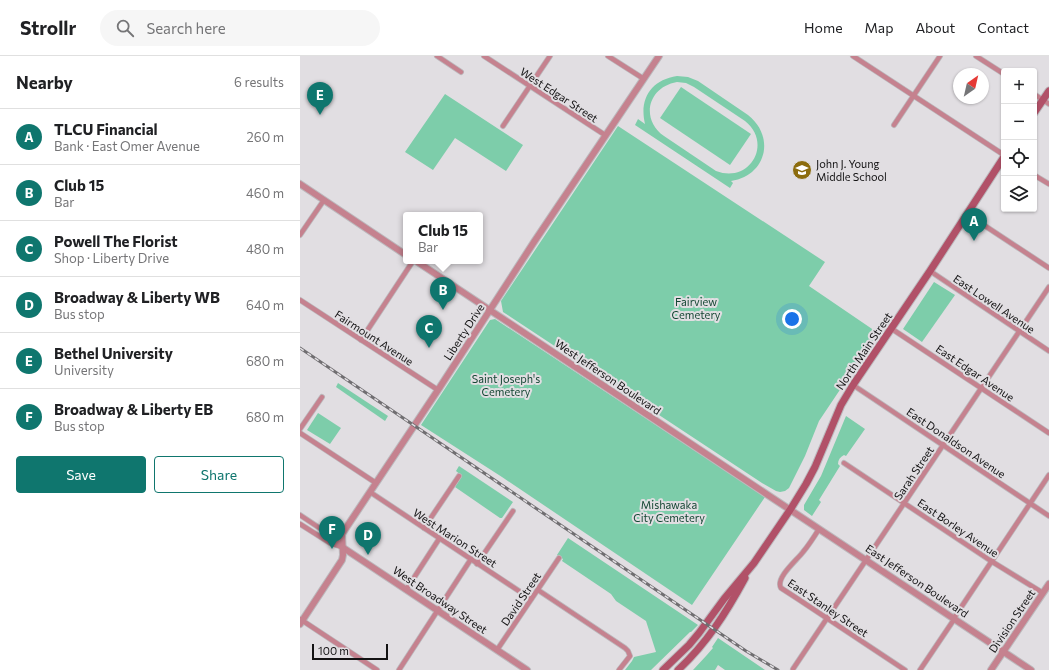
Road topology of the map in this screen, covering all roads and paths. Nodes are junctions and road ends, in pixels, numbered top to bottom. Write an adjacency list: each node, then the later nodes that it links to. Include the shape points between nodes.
1 (437, 56): 9 (street)
2 (484, 56): 12 (street, West Edgar Street)
3 (550, 56): 12 (street)
4 (608, 56): 11 (street)
5 (659, 56): 11 (street, Liberty Drive)
6 (853, 56): 14 (street)
7 (940, 56): 14 (street)
8 (976, 56): 10 (street)
9 (461, 72)
10 (1001, 72)
11 (644, 79): 20 (street, Liberty Drive)
12 (530, 86): 19 (street); 20 (street, West Edgar Street)
13 (1049, 91): 16 (main road)
14 (913, 96): 18 (street); 21 (street)
15 (1037, 96): 16 (street)
16 (1046, 102): 17 (main road)
17 (1037, 110)
18 (894, 125)
19 (503, 126)
20 (605, 135): 36 (street, Liberty Drive)
21 (1001, 154)
22 (1001, 161): 27 (main road, North Main Street)
23 (1036, 176): 25 (street)
24 (300, 184): 26 (street)
25 (1049, 184)
26 (324, 200): 28 (street); 29 (street)
27 (967, 214): 32 (street); 33 (main road, North Main Street)
28 (300, 235)
29 (403, 253)
30 (412, 264): 39 (street)
31 (419, 264): 36 (street, West Jefferson Boulevard)
32 (1049, 268)
33 (930, 272): 37 (main road, North Main Street); 38 (street, East Lowell Avenue)
34 (1049, 287): 38 (street, Sarah Street)
35 (300, 300): 39 (street, Fairmount Avenue)
36 (490, 310): 43 (street, Liberty Drive); 56 (street, West Jefferson Boulevard)
37 (892, 329): 41 (main road, North Main Street); 42 (street, East Edgar Avenue)
38 (1019, 332): 40 (street, East Lowell Avenue); 42 (street, Sarah Street)
39 (361, 340): 43 (street, Fairmount Avenue)
40 (1049, 351)
41 (853, 386): 48 (street, East Donaldson Avenue); 56 (main road, North Main Street, via 841,405 815,467)
42 (981, 388): 47 (street, East Edgar Avenue); 48 (street, Sarah Street)
43 (438, 390): 52 (street, Liberty Drive)
44 (322, 397): 45 (street)
45 (300, 429)
46 (300, 433): 52 (street)
47 (1049, 433)
48 (943, 446): 54 (street, Sarah Street); 55 (street, East Donaldson Avenue)
49 (844, 463): 54 (street, East Borley Avenue)
50 (1049, 475): 55 (street)
51 (459, 476): 61 (street)
52 (376, 483): 53 (street, Liberty Drive)
53 (370, 492): 61 (street, West Marion Street); 64 (street, Liberty Drive, via 342,534)
54 (905, 503): 67 (street, Sarah Street); 68 (street, East Borley Avenue)
55 (1030, 503): 59 (street, East Donaldson Avenue); 68 (street)
56 (790, 510): 62 (street, East Jefferson Boulevard); 69 (main road, North Main Street)
57 (513, 511): 70 (street)
58 (300, 515): 64 (street, West Broadway Street, via 333,537)
59 (1049, 516)
60 (300, 524): 64 (street, West Broadway Street, via 330,543)
61 (424, 528): 63 (street, West Marion Street)
62 (819, 529): 67 (street, East Jefferson Boulevard); 77 (street, East Stanley Street, via 783,576 780,585)
63 (439, 539): 66 (street, West Marion Street); 72 (street)
64 (342, 547): 72 (street, West Broadway Street); 79 (street, Liberty Drive, via 342,560)
65 (559, 558): 73 (street, David Street)
66 (470, 559): 70 (street, West Marion Street); 76 (street)
67 (866, 560): 77 (street, Sarah Street); 78 (street, East Jefferson Boulevard)
68 (992, 561): 74 (street, East Borley Avenue); 78 (street)
69 (754, 563): 87 (main road, North Main Street, via 700,633); 88 (main road, North Main Street, via 709,637)
70 (477, 564): 75 (street, West Marion Street)
71 (1049, 584): 74 (street, Division Street)
72 (406, 590): 76 (street, West Broadway Street)
73 (538, 590): 75 (street, David Street); 86 (street, via 625,648 630,656)
74 (1043, 593): 81 (street, Division Street)
75 (531, 599): 80 (street, David Street)
76 (438, 611): 80 (street, West Broadway Street); 84 (street)
77 (827, 618): 82 (street, Sarah Street); 89 (street, East Stanley Street)
78 (954, 618): 81 (street, East Jefferson Boulevard); 90 (street)
79 (301, 621): 83 (street)
80 (497, 650): 85 (street, West Broadway Street)
81 (1004, 651): 91 (street, Division Street); 92 (street, East Jefferson Boulevard)
82 (793, 669)
83 (377, 670)
84 (399, 670)
85 (527, 670)
86 (619, 670)
87 (663, 670)
88 (678, 670)
89 (905, 670)
90 (920, 670)
91 (991, 670)
92 (1031, 670)

